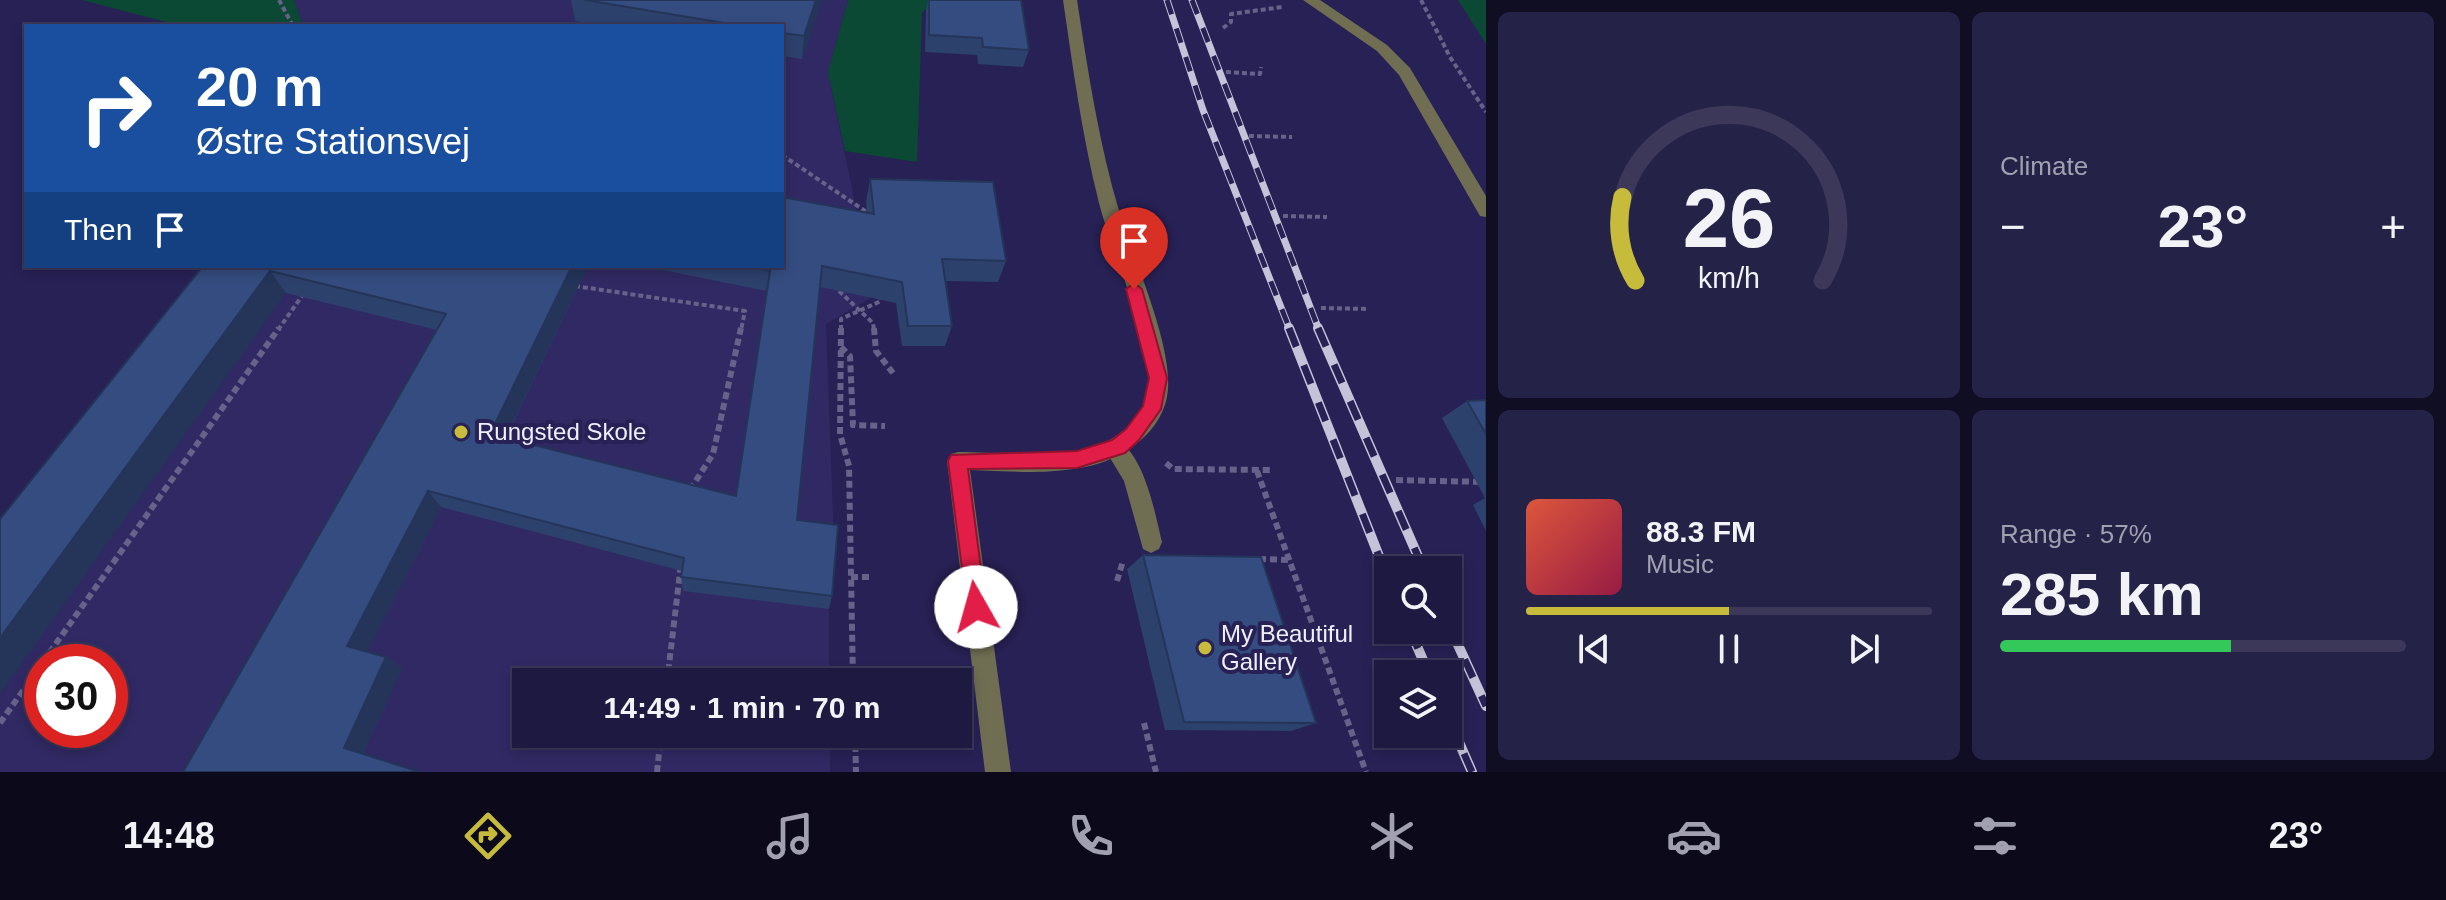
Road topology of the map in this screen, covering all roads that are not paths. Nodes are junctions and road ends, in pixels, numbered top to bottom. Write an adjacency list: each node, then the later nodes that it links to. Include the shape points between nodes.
1 (1070, 0): 4 (street, via 1109,204 1158,378 1152,409)
2 (1310, 0): 3 (street, via 1382,48 1405,72)
3 (1486, 211)
4 (1123, 441): 5 (street); 6 (street, via 1077,459 958,461)
5 (1151, 542)
6 (998, 772)

